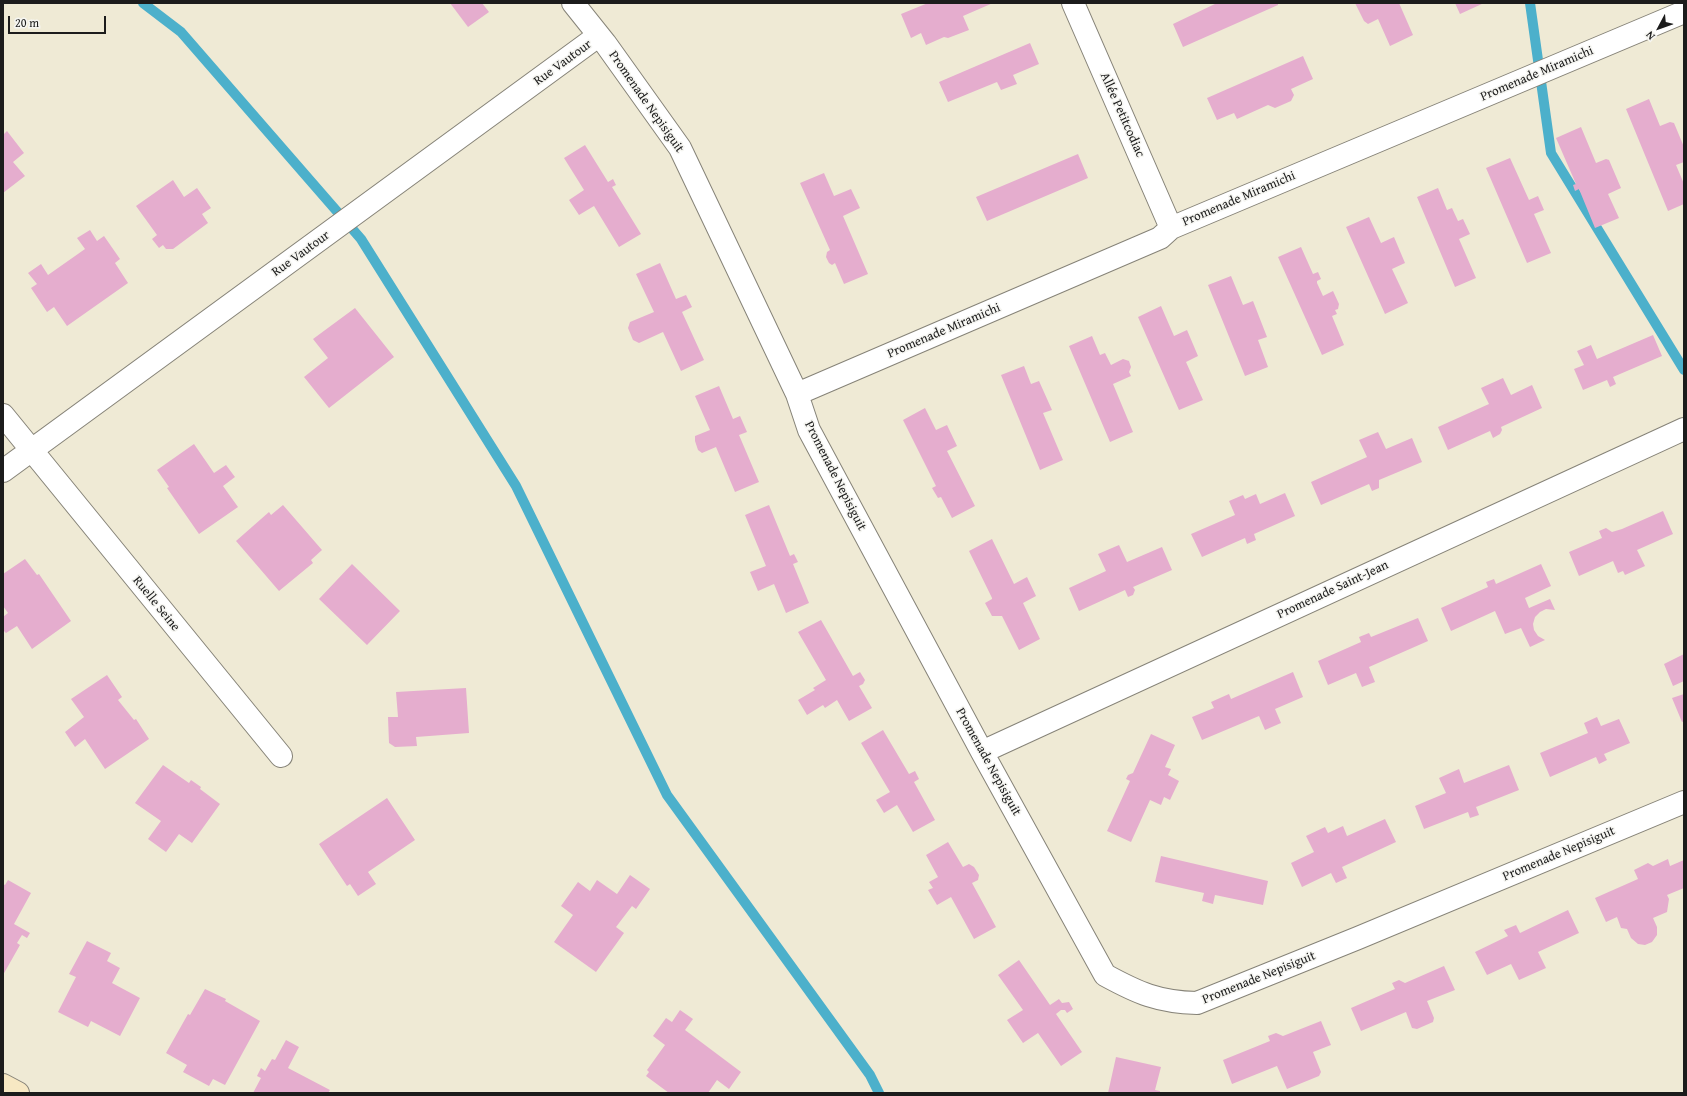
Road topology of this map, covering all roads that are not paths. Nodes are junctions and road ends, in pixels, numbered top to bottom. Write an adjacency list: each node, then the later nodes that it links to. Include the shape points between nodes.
1 (573, 3): 4 (street, Promenade Nepisiguit)
2 (1073, 3): 5 (street, Allée Petitcodiac)
3 (1684, 12): 5 (street, Promenade Miramichi)
4 (598, 36): 6 (street, Promenade Nepisiguit, via 680,148); 9 (street, Rue Vautour)
5 (1171, 228): 6 (street, Promenade Miramichi, via 1160,238)
6 (797, 394): 11 (street, Promenade Nepisiguit, via 809,430)
7 (3, 415): 9 (street, Ruelle Seine)
8 (1684, 429): 11 (street, Promenade Saint-Jean)
9 (31, 451): 10 (street, Rue Vautour); 12 (street, Ruelle Seine)
10 (3, 471)
11 (982, 752): 13 (street, Promenade Nepisiguit, via 1105,975 1135,992 1173,1002 1197,1003)
12 (281, 756)
13 (1684, 802)
14 (3, 1085): 15 (street)
15 (18, 1093)

